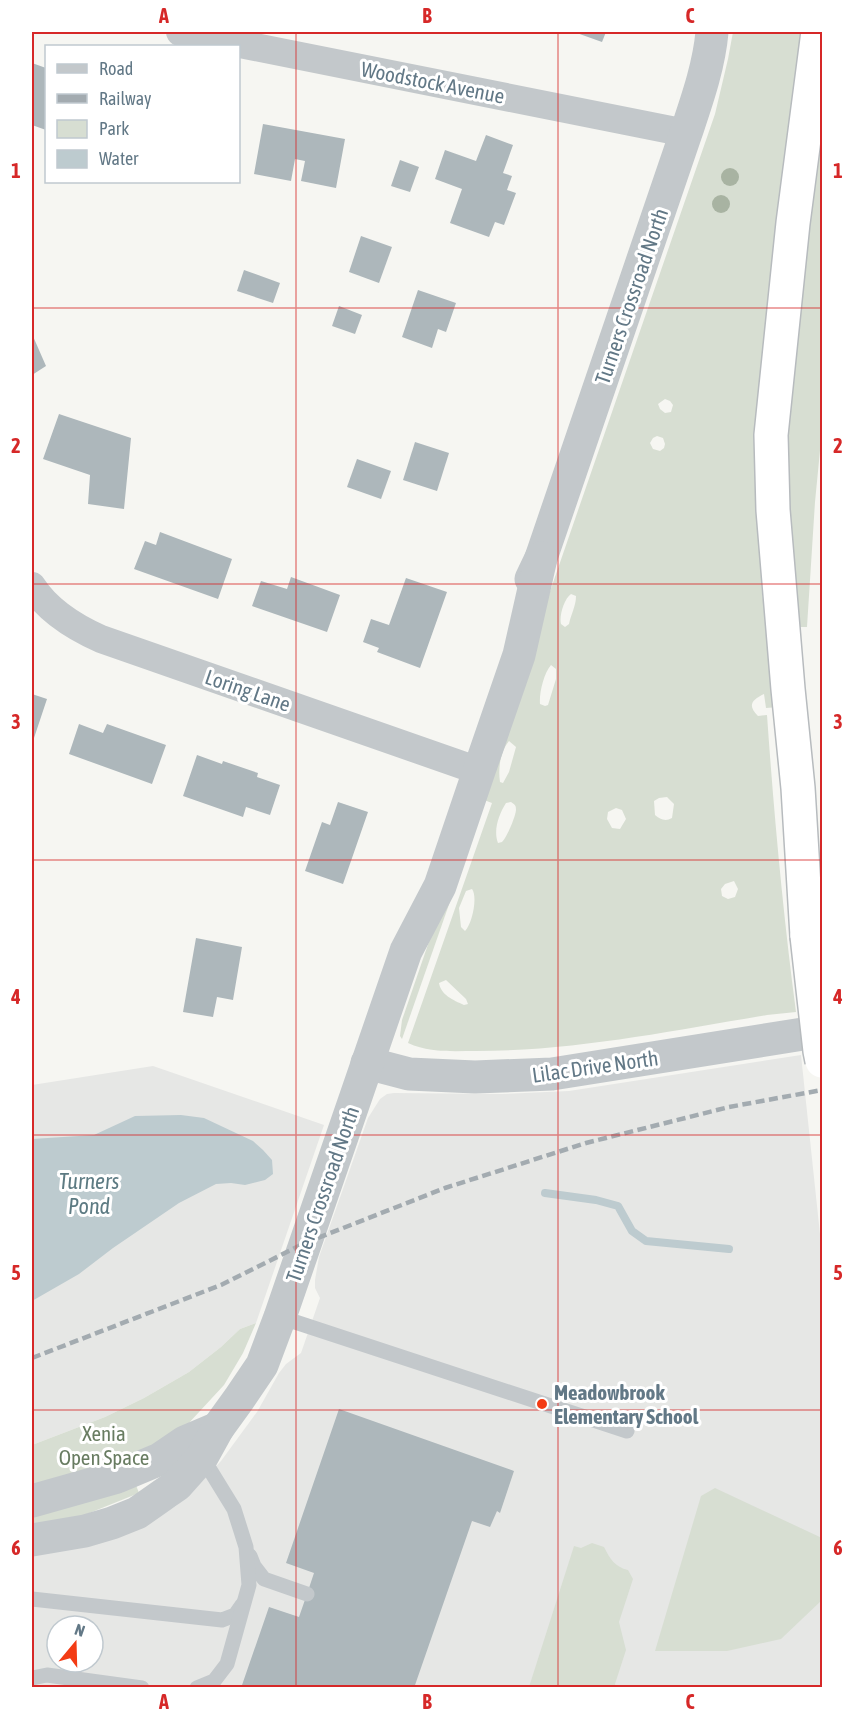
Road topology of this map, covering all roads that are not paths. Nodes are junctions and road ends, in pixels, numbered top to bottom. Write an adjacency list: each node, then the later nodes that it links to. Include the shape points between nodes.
1 (180, 32): 4 (street, Woodstock Avenue)
2 (712, 32): 4 (street, Turners Crossroad North)
3 (818, 32): 8 (highway, bridge, via 771,435 772,510 798,788 807,936)
4 (687, 133): 6 (street, Turners Crossroad North, via 541,558 499,648)
5 (33, 591): 6 (street, Loring Lane, via 60,616 101,639)
6 (469, 767): 9 (street, Turners Crossroad North, via 419,878 406,951)
7 (822, 1031): 9 (street, Lilac Drive North, via 552,1074 409,1074)
8 (822, 1061)
9 (367, 1063): 10 (street, Turners Crossroad North)
10 (280, 1317): 11 (street, Turners Crossroad North, via 262,1365); 12 (lane)
11 (218, 1428): 13 (street, Turners Crossroad North); 14 (street, via 117,1477)
12 (627, 1431)
13 (202, 1457): 15 (street, Turners Crossroad North, via 177,1485 136,1513 85,1531); 16 (lane, via 234,1509)
14 (32, 1501)
15 (32, 1540)
16 (246, 1547): 17 (lane); 18 (lane)
17 (264, 1579): 18 (lane); 19 (lane)
18 (249, 1585): 21 (lane)
19 (307, 1594)
20 (32, 1599): 22 (lane)
21 (244, 1602): 22 (lane, via 235,1615); 23 (lane)
22 (222, 1620): 23 (lane, via 229,1627)
23 (233, 1642): 26 (lane, via 227,1664 214,1681)
24 (32, 1678): 25 (lane, via 47,1675)
25 (142, 1688)
26 (197, 1688)

